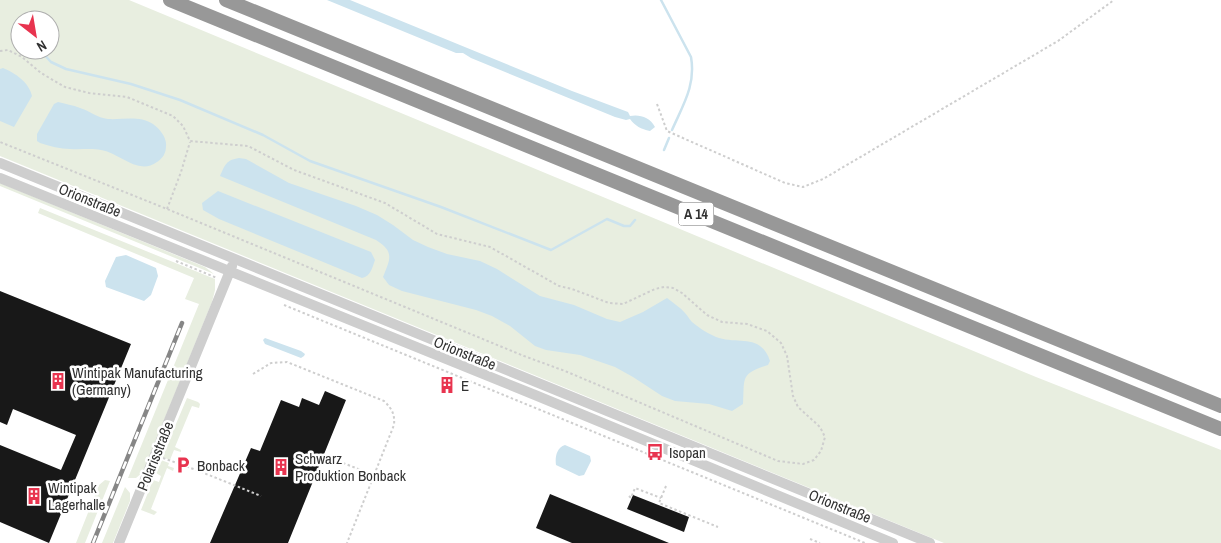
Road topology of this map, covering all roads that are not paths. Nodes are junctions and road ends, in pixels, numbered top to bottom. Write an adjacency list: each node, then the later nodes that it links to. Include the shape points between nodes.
1 (170, 0): 8 (highway, A 14)
2 (226, 0): 7 (highway, A 14)
3 (0, 163): 5 (street, Orionstraße)
4 (0, 178): 6 (street, Orionstraße)
5 (235, 259): 6 (street, Polarisstraße); 11 (street, Orionstraße)
6 (228, 276): 9 (street, Polarisstraße); 10 (street, Orionstraße, via 535,395)
7 (1221, 406)
8 (1221, 428)
9 (120, 543)
10 (893, 543)
11 (930, 543)

